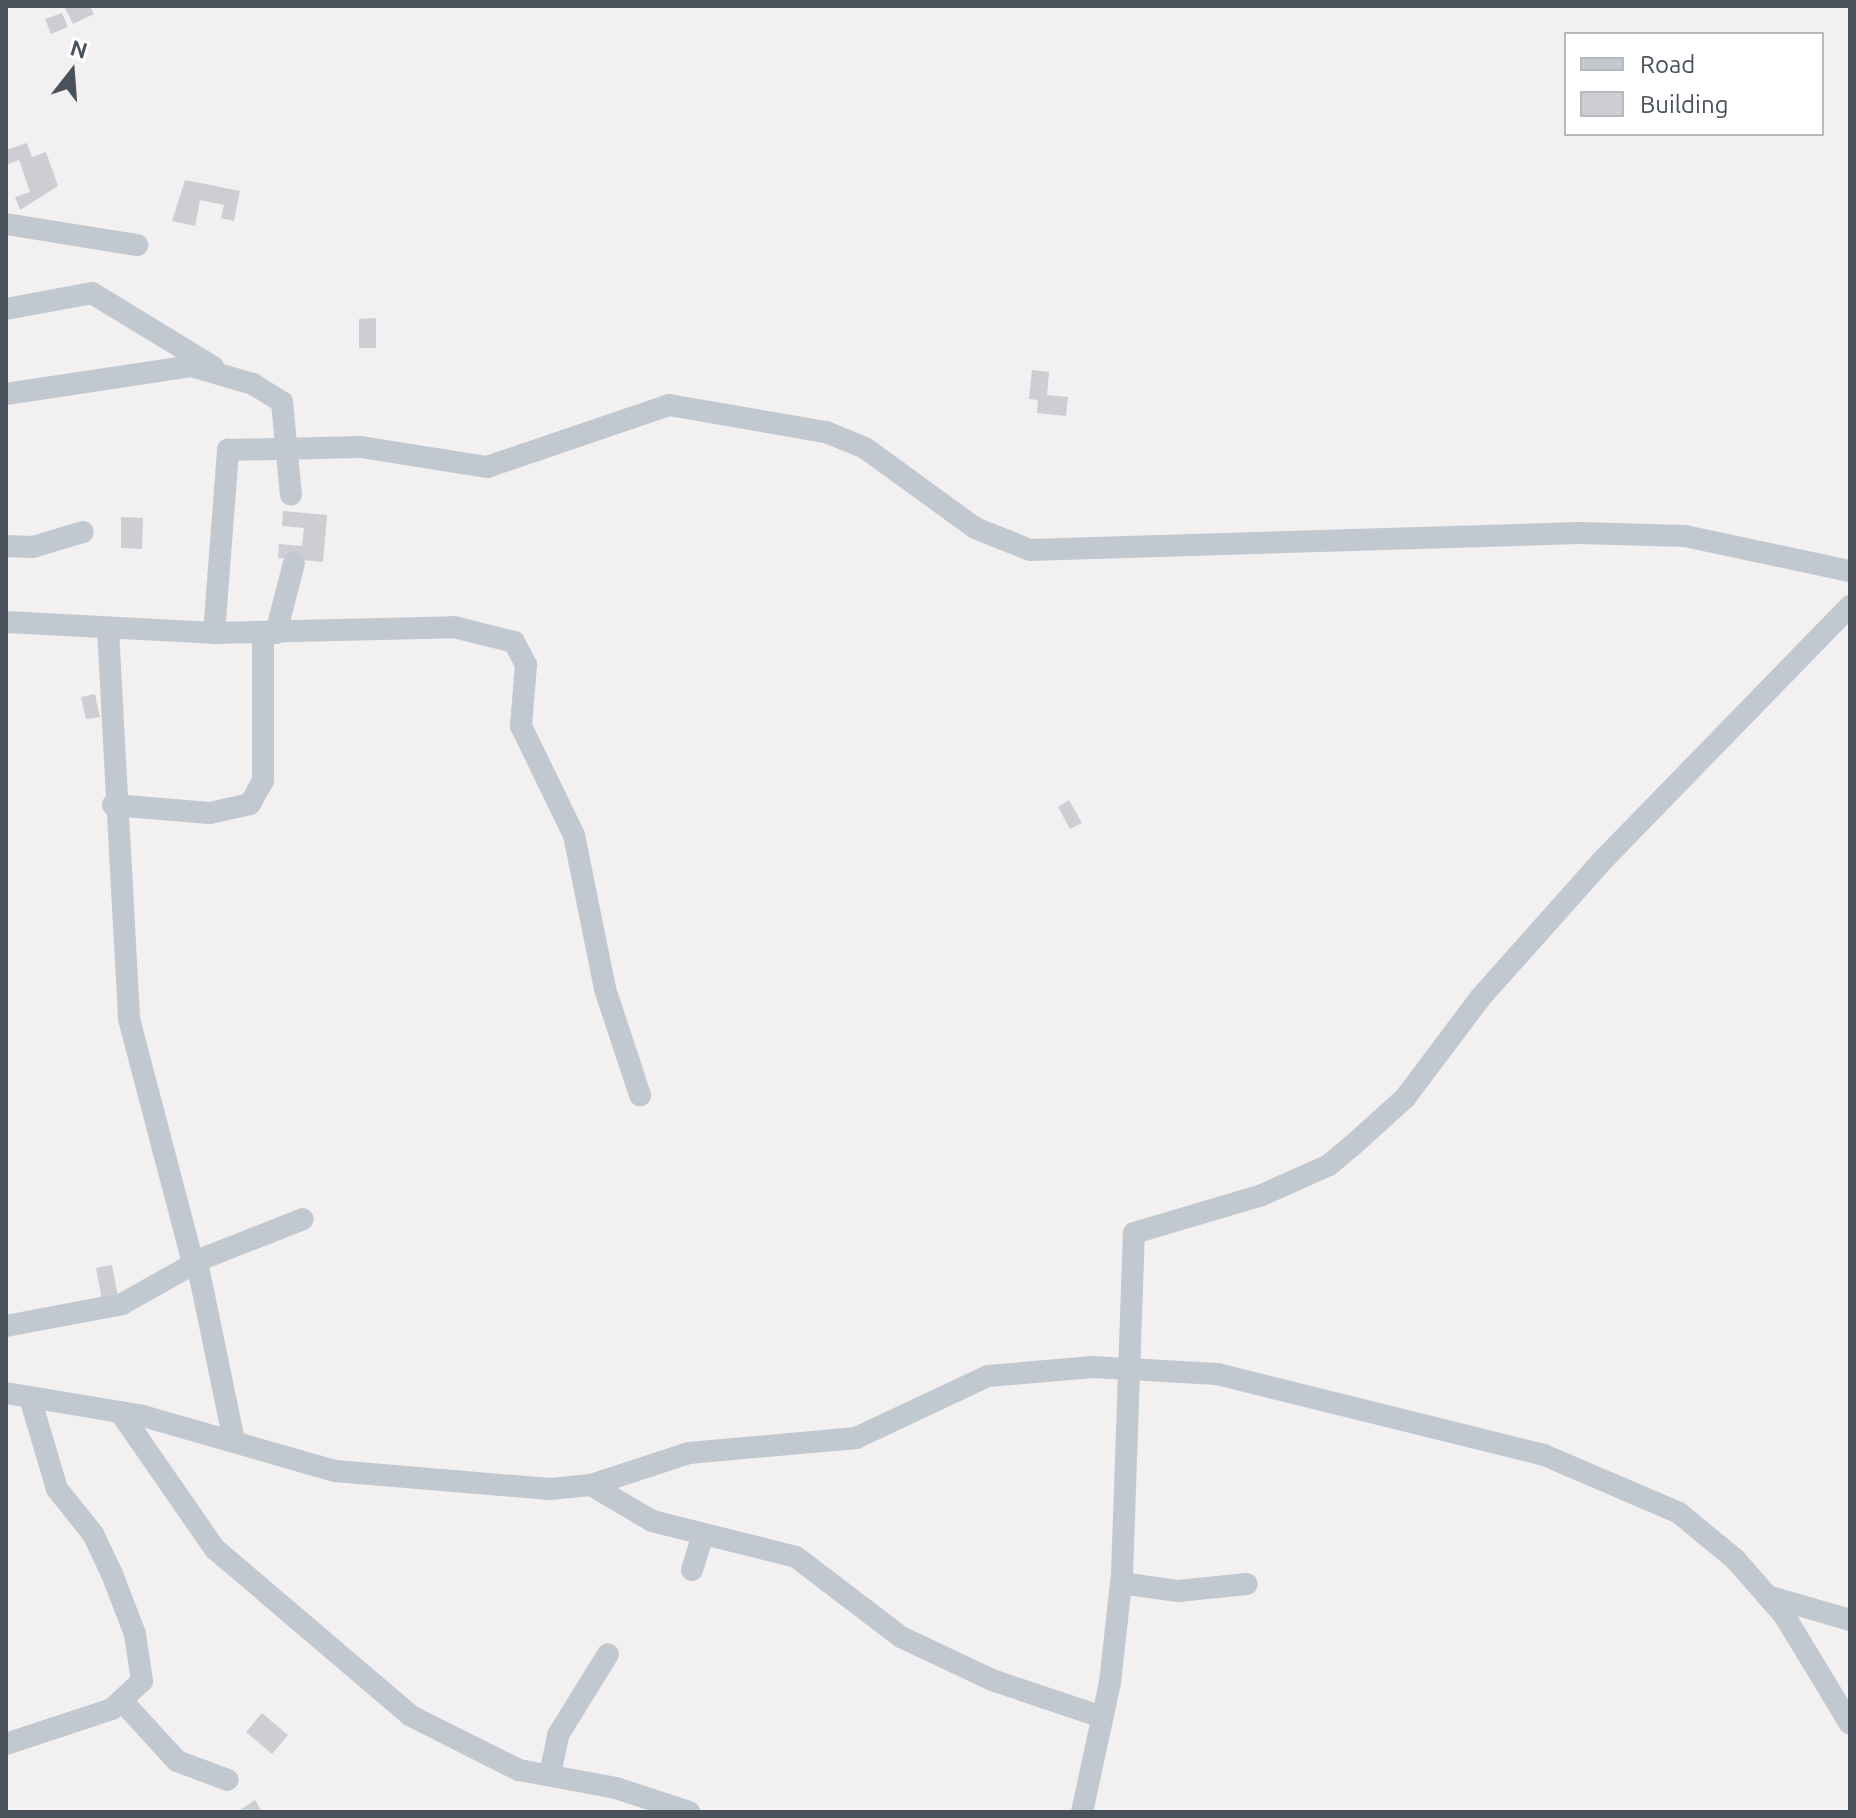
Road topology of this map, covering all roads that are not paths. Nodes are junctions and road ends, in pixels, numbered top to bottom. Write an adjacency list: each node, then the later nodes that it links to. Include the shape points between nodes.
1 (6, 224): 2 (street)
2 (137, 245)
3 (6, 309): 4 (street, via 92,293)
4 (224, 375): 5 (street, via 191,366); 6 (street, via 282,402)
5 (6, 394)
6 (285, 446): 7 (street); 11 (street, via 400,450 487,467 669,405 826,432 865,448 975,528 1030,550 1579,533 1685,536); 15 (street, via 234,447 225,455)
7 (291, 495)
8 (83, 532): 9 (street, via 33,547)
9 (6, 546)
10 (294, 563): 16 (street)
11 (1850, 571)
12 (1850, 606): 22 (street, via 1581,883 1405,1098 1352,1146 1329,1165 1262,1195 1134,1233)
13 (6, 622): 14 (street)
14 (108, 630): 15 (street); 17 (street)
15 (214, 633): 16 (street)
16 (269, 633): 17 (street, via 263,781 250,804 210,813); 18 (street, via 454,627 514,642 526,665 521,726 574,835 605,989)
17 (113, 805): 20 (street, via 129,1019)
18 (640, 1095)
19 (303, 1219): 20 (street)
20 (195, 1262): 21 (street, via 122,1304); 26 (street)
21 (6, 1326)
22 (1131, 1368): 27 (street, via 988,1376 856,1438 689,1453); 30 (street); 32 (street, via 1217,1374 1544,1455 1679,1513)
23 (6, 1393): 24 (street)
24 (31, 1401): 25 (street); 35 (street, via 57,1489 93,1534 135,1634 142,1681)
25 (120, 1412): 26 (street); 39 (street, via 215,1549 411,1716 480,1754)
26 (234, 1441): 27 (street, via 361,1475 550,1489)
27 (591, 1485): 28 (street, via 652,1521)
28 (703, 1534): 29 (street); 36 (street, via 796,1557 901,1637 992,1680)
29 (692, 1570)
30 (1121, 1583): 31 (street, via 1178,1591); 36 (street)
31 (1247, 1584)
32 (1766, 1596): 33 (street); 37 (street)
33 (1850, 1620)
34 (608, 1654): 39 (street, via 558,1735)
35 (123, 1702): 38 (street); 40 (street, via 177,1761)
36 (1102, 1717): 42 (street)
37 (1850, 1724)
38 (6, 1744)
39 (550, 1774): 41 (street)
40 (228, 1780)
41 (689, 1812)
42 (1082, 1812)

